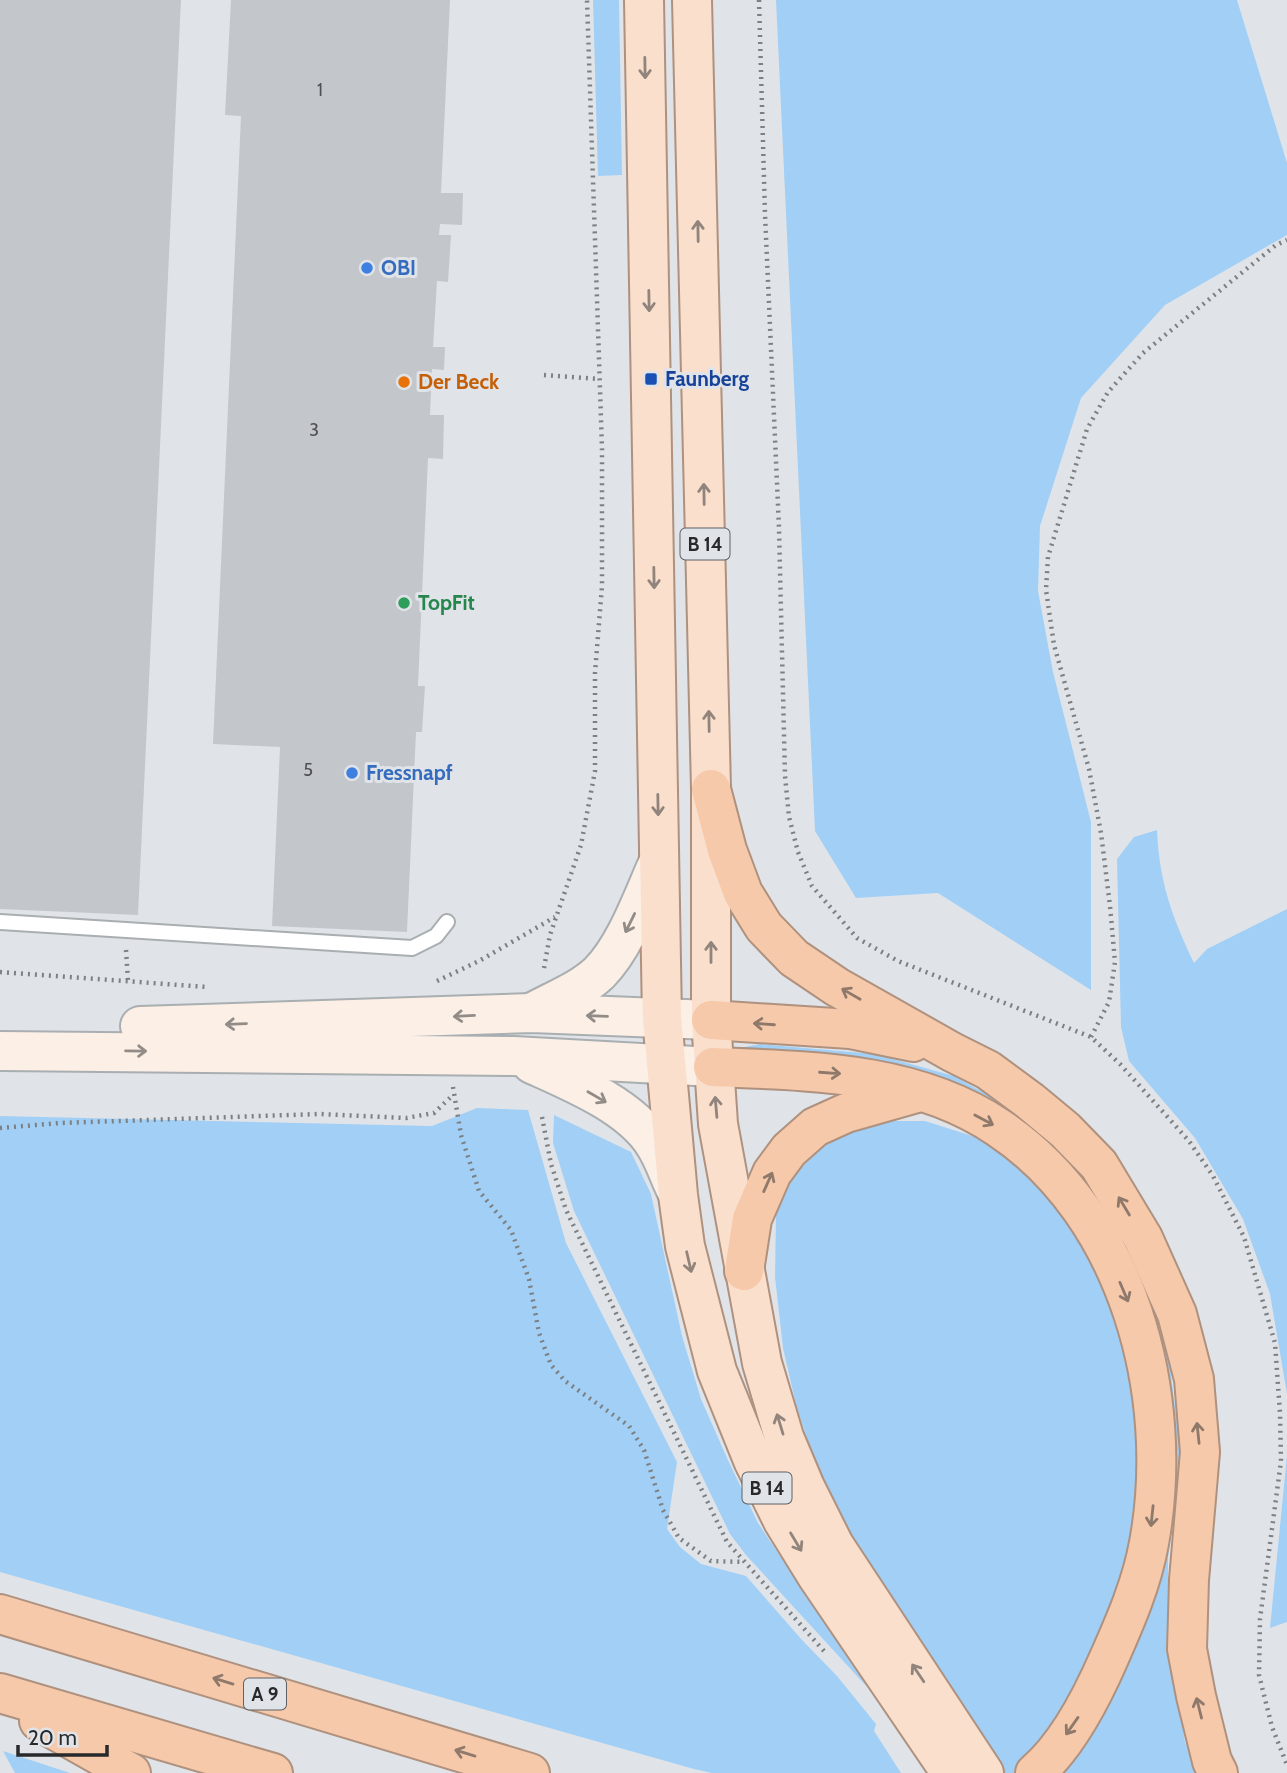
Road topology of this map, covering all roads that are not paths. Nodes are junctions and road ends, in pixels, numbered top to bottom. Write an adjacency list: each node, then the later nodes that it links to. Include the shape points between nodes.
1 (644, 0): 4 (main road, B 14, one-way to 4)
2 (691, 0): 3 (main road, B 14, one-way to 2)
3 (711, 789): 9 (main road, B 14, one-way to 3); 12 (highway, one-way to 3, via 837,987 794,958 764,928 743,893)
4 (659, 861): 7 (main road, one-way to 7, via 627,930 599,972); 8 (main road, B 14)
5 (0, 922): 6 (lane, via 412,948 436,936)
6 (447, 922)
7 (532, 1013): 8 (main road, one-way to 7); 10 (main road, one-way to 10)
8 (662, 1018): 9 (main road); 14 (main road, B 14)
9 (711, 1020): 12 (highway, one-way to 9, via 850,1029); 15 (main road, B 14)
10 (0, 1028)
11 (0, 1051): 13 (main road, one-way to 13)
12 (952, 1052): 28 (highway, one-way to 12, via 1187,1649 1200,1452 1194,1380 1177,1314 1143,1238 1099,1164 1030,1101 988,1070)
13 (514, 1056): 14 (main road); 17 (main road, one-way to 17, via 575,1084 638,1125 655,1144)
14 (666, 1064): 15 (main road); 17 (main road, B 14)
15 (713, 1067): 16 (highway, one-way to 16, via 841,1074); 18 (main road, B 14, one-way to 15, via 718,1124)
16 (922, 1092): 18 (highway, one-way to 16, via 752,1219 772,1173 789,1150 815,1127 846,1113); 27 (highway, one-way to 27, via 953,1102 999,1127 1040,1160 1077,1201 1101,1237 1129,1303 1149,1373 1157,1463 1149,1544 1128,1616 1091,1700)
17 (678, 1195): 22 (main road, B 14, one-way to 22, via 704,1326 753,1460 817,1576)
18 (744, 1270): 22 (main road, B 14, one-way to 18, via 805,1487 762,1363)
19 (0, 1614): 25 (highway, A 9, one-way to 19)
20 (0, 1693): 24 (highway)
21 (0, 1700): 23 (highway)
22 (947, 1749): 26 (main road, B 14)
23 (131, 1773)
24 (273, 1773)
25 (530, 1773)
26 (984, 1773)
27 (1035, 1773)
28 (1218, 1773)

